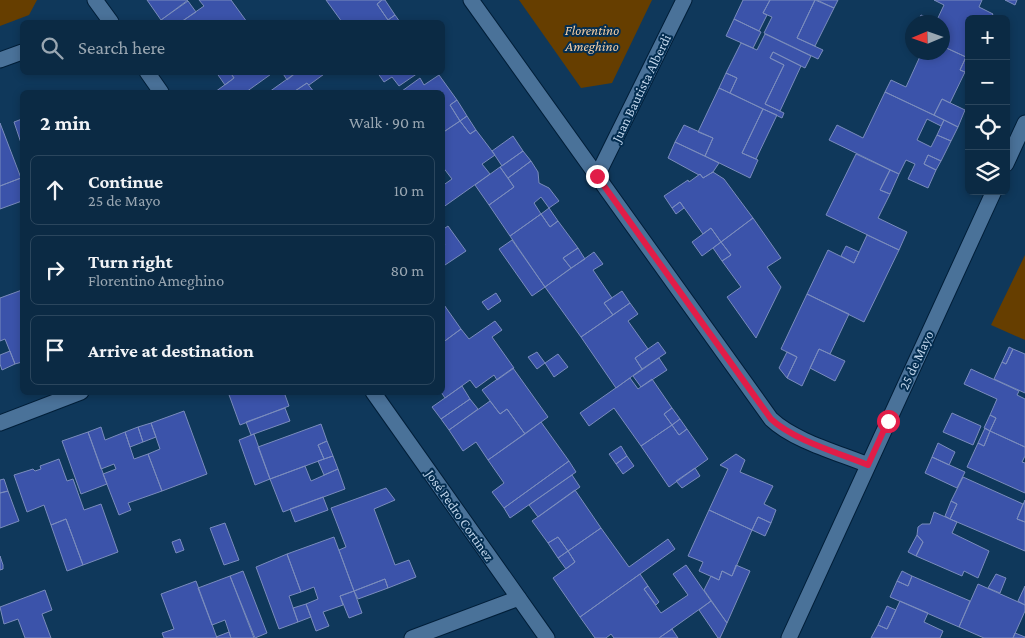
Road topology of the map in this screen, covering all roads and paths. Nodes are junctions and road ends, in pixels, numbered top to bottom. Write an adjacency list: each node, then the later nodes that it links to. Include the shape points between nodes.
1 (95, 0): 4 (street)
2 (472, 0): 11 (street)
3 (684, 0): 11 (street, Juan Bautista Alberdi)
4 (106, 20)
5 (20, 53): 6 (street)
6 (0, 60)
7 (148, 75): 8 (street)
8 (160, 90)
9 (1025, 123): 10 (street)
10 (1010, 155)
11 (597, 176): 16 (street, via 771,419 794,435)
12 (992, 195): 16 (street, 25 de Mayo)
13 (74, 395): 15 (street)
14 (375, 395): 17 (street, José Pedro Cortinez)
15 (0, 423)
16 (868, 465): 20 (street, 25 de Mayo)
17 (519, 598): 18 (street); 19 (street, José Pedro Cortinez)
18 (412, 638)
19 (547, 638)
20 (789, 638)

